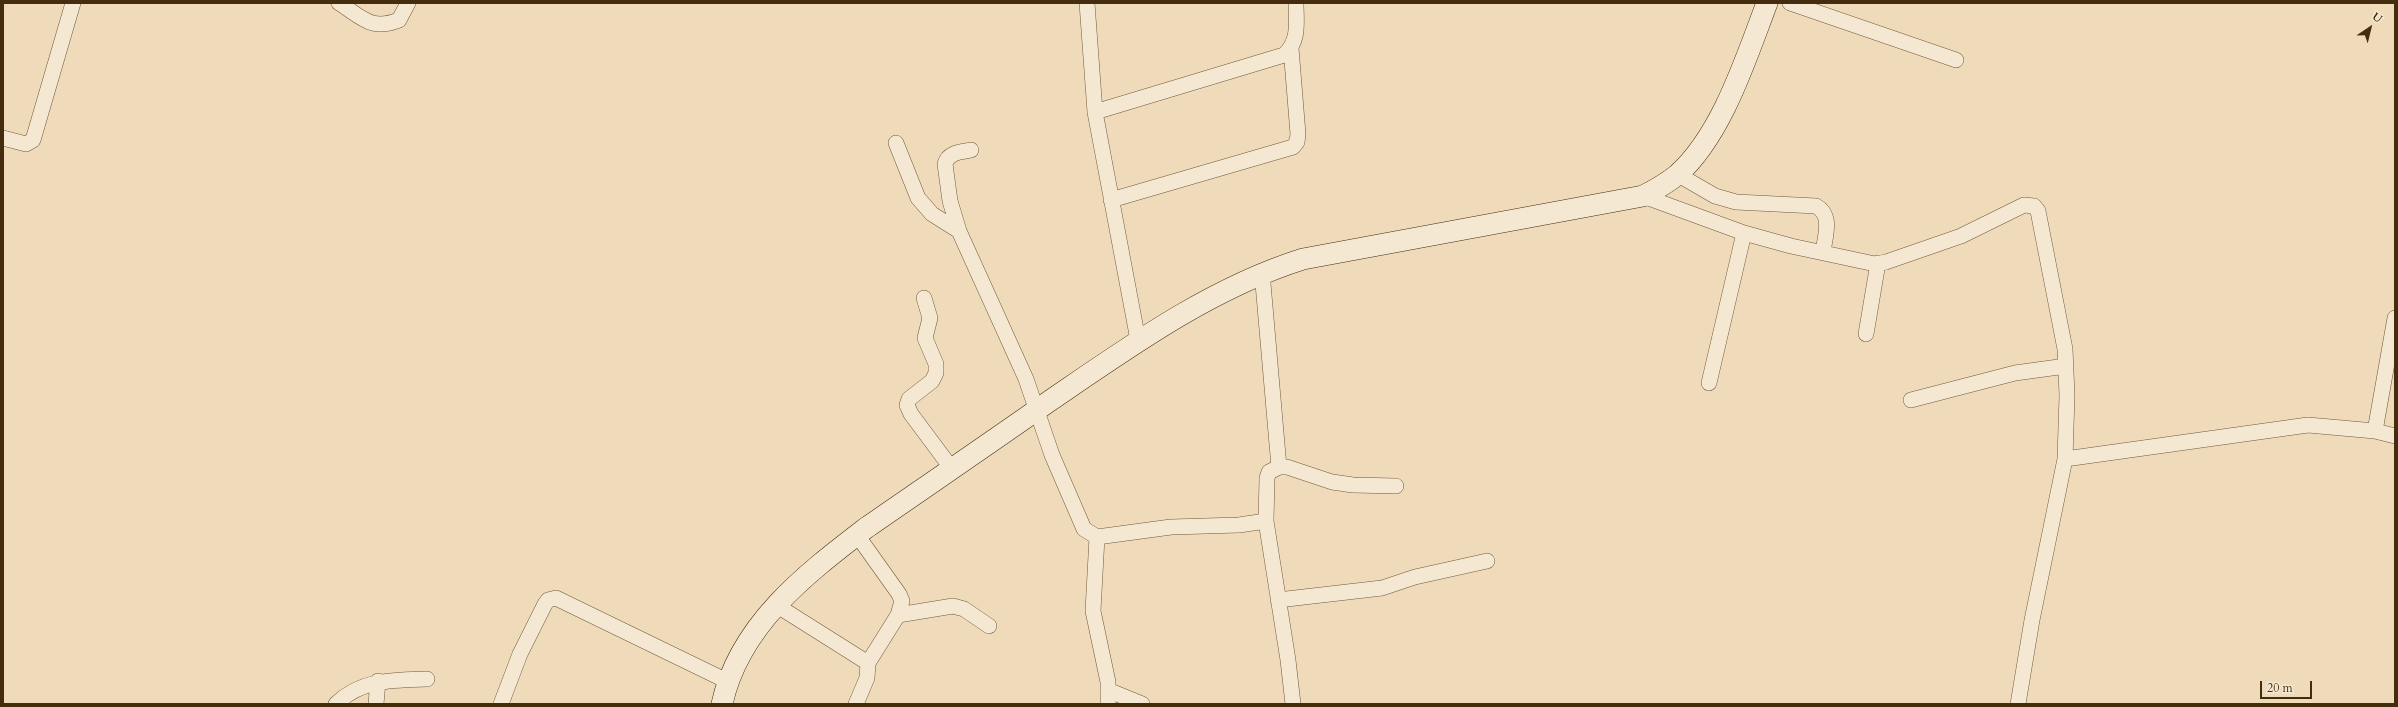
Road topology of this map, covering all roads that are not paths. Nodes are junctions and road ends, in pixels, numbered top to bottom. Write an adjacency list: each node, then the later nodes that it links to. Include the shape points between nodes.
1 (73, 3): 11 (street, via 33,140 26,144)
2 (339, 3): 3 (street, via 375,25 386,25 399,20)
3 (408, 3)
4 (1087, 3): 10 (street)
5 (1296, 3): 8 (street, via 1296,38)
6 (1767, 3): 14 (main road, via 1731,92 1715,124)
7 (1790, 3): 9 (street)
8 (1291, 48): 10 (street, via 1284,55); 16 (street, via 1298,134 1298,142 1293,147)
9 (1956, 60)
10 (1095, 112): 16 (street)
11 (3, 138)
12 (896, 143): 17 (street, via 918,198 932,214)
13 (971, 150): 17 (street, via 953,154 945,164 950,201)
14 (1677, 174): 15 (main road); 19 (street, via 1716,196 1736,202 1816,206 1823,209 1827,217)
15 (1643, 196): 18 (street); 21 (main road, via 1311,258)
16 (1112, 200): 25 (street)
17 (959, 231): 29 (street, via 1026,379)
18 (1744, 233): 19 (street); 27 (street)
19 (1823, 252): 20 (street)
20 (1878, 263): 24 (street); 26 (street, via 1961,236 2024,205 2034,206 2040,219)
21 (1262, 272): 25 (main road); 33 (street)
22 (924, 298): 34 (street, via 930,318 925,338 936,364 936,373 932,381 909,399 907,405)
23 (2395, 318): 30 (street)
24 (1866, 334)
25 (1138, 340): 29 (main road)
26 (2066, 366): 28 (street, via 2015,373); 32 (street)
27 (1709, 383)
28 (1912, 400)
29 (1037, 410): 34 (main road); 38 (street, via 1060,476 1084,529)
30 (2375, 431): 31 (street); 32 (street, via 2308,426)
31 (2395, 436)
32 (2065, 459): 56 (street, via 2032,620)
33 (1279, 467): 35 (street, via 1287,467 1332,482); 36 (street, via 1269,472 1267,478)
34 (952, 469): 37 (main road)
35 (1396, 486)
36 (1266, 521): 38 (street, via 1239,525 1171,527); 40 (street)
37 (857, 535): 41 (main road, via 800,580); 42 (street, via 899,594 902,602)
38 (1097, 537): 48 (street, via 1092,611)
39 (1488, 561): 40 (street, via 1415,577 1382,588)
40 (1278, 600): 55 (street)
41 (776, 605): 44 (street); 47 (main road, via 744,652)
42 (898, 615): 43 (street, via 953,606 964,609); 44 (street)
43 (990, 626)
44 (868, 663): 53 (street, via 867,678)
45 (427, 679): 46 (street)
46 (378, 681): 49 (street, via 362,687); 50 (street)
47 (729, 682): 51 (street, via 556,598 544,604 528,634); 52 (main road)
48 (1109, 698): 54 (street)
49 (336, 704)
50 (376, 704)
51 (501, 704)
52 (722, 704)
53 (856, 704)
54 (1142, 704)
55 (1293, 704)
56 (2018, 704)

